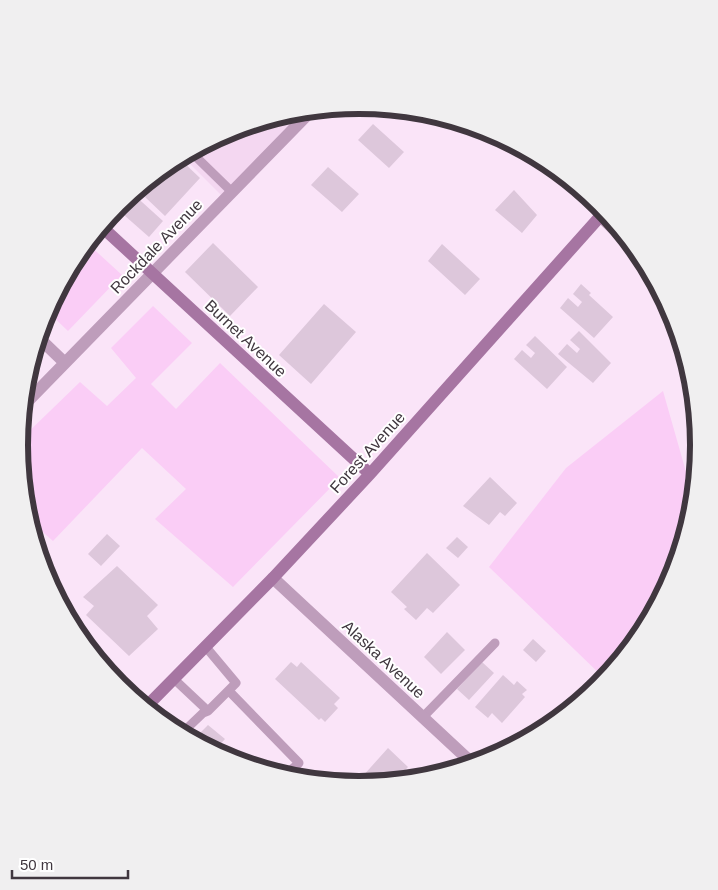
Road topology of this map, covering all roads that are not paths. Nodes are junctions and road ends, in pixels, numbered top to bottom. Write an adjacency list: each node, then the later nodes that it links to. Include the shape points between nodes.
1 (304, 118): 3 (street, Rockdale Avenue)
2 (297, 119): 3 (lane)
3 (300, 122): 5 (street, Rockdale Avenue)
4 (196, 157): 5 (lane)
5 (232, 192): 8 (street, Rockdale Avenue)
6 (599, 217): 12 (street, Forest Avenue)
7 (106, 231): 8 (street, Burnet Avenue)
8 (152, 273): 10 (street, Rockdale Avenue); 12 (street, Burnet Avenue)
9 (44, 343): 10 (street)
10 (65, 363): 11 (street, Rockdale Avenue)
11 (31, 398)
12 (370, 474): 13 (street, Forest Avenue)
13 (273, 578): 15 (street, Forest Avenue); 20 (street, Alaska Avenue)
14 (495, 643): 20 (lane)
15 (206, 646): 16 (street, Forest Avenue); 17 (lane, via 236,684)
16 (174, 679): 18 (street, Forest Avenue); 19 (lane)
17 (229, 691): 19 (lane); 23 (lane, via 299,763)
18 (150, 703)
19 (208, 711): 21 (lane)
20 (423, 717): 22 (street, Alaska Avenue)
21 (187, 728)
22 (468, 758)
23 (292, 769)

